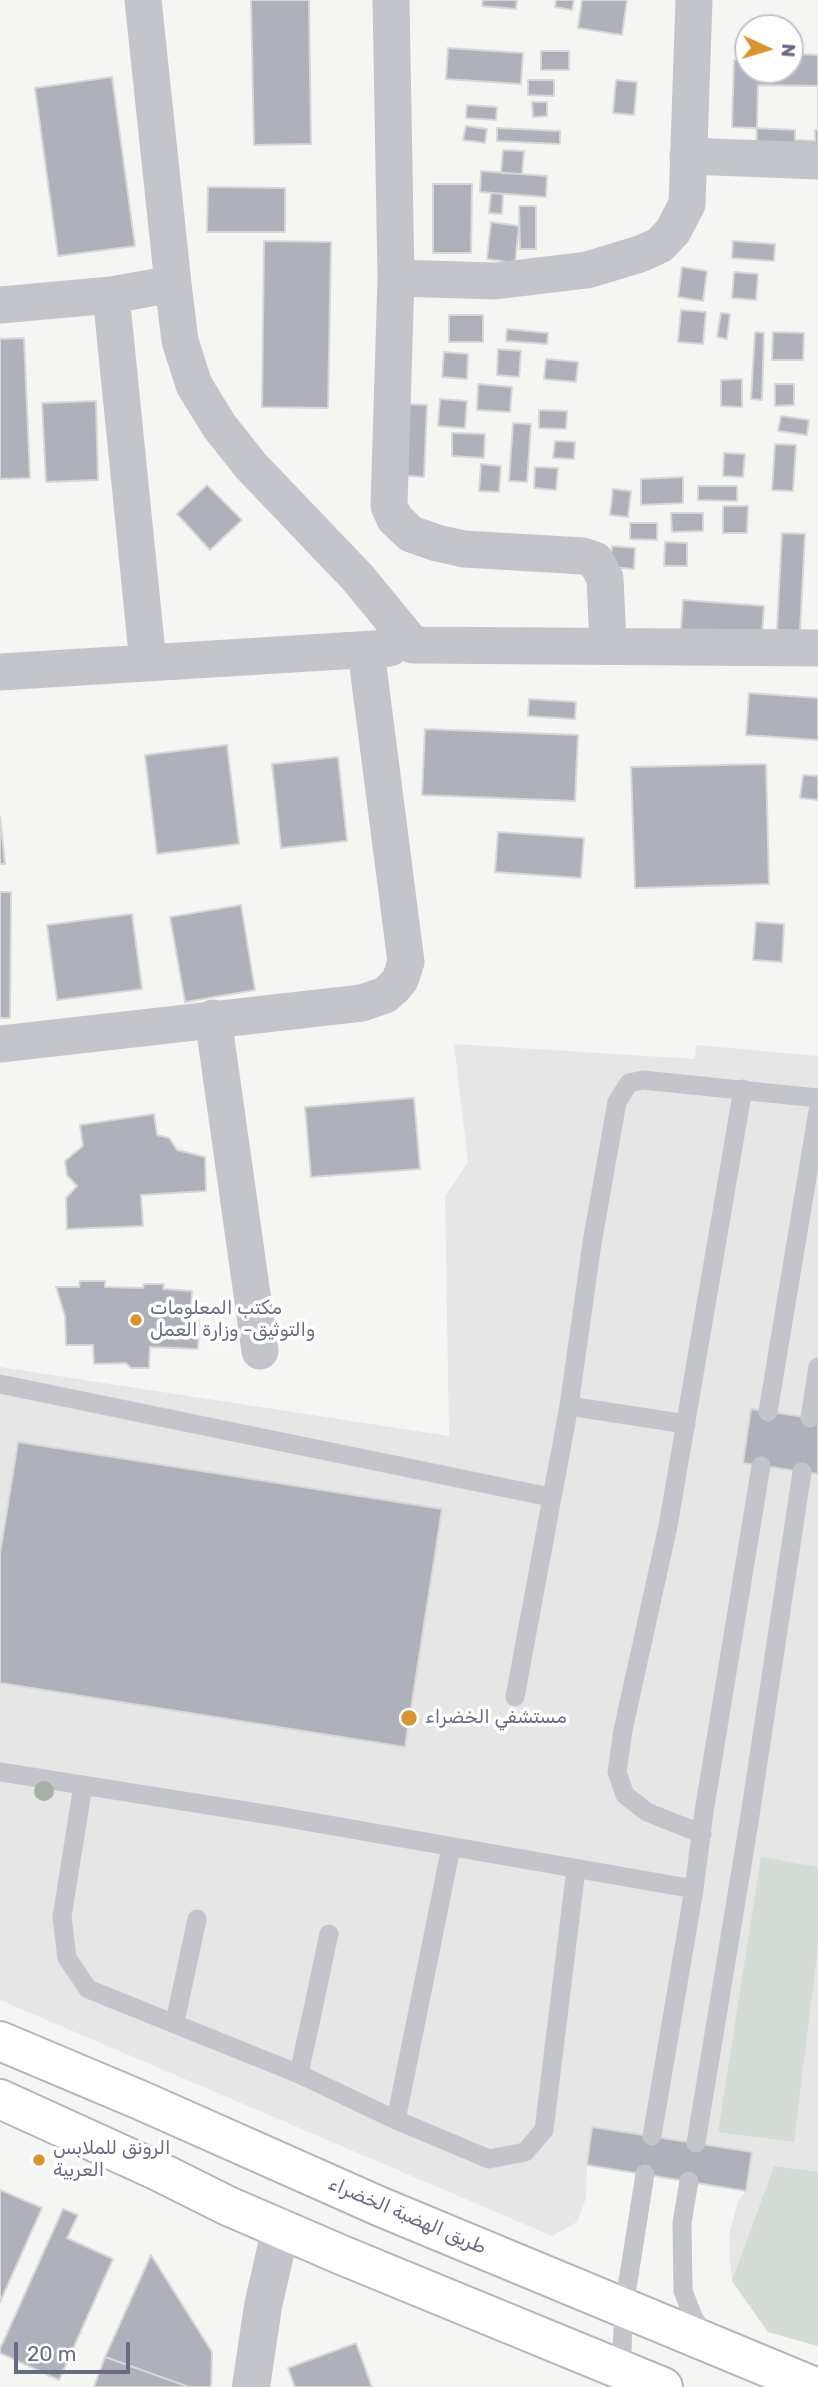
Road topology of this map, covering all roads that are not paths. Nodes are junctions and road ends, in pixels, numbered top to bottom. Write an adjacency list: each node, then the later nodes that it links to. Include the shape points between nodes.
1 (143, 0): 7 (street)
2 (391, 0): 6 (street)
3 (695, 0): 4 (street)
4 (688, 156): 5 (street); 6 (street, via 687,204 660,245 640,254 587,270 495,281)
5 (818, 161)
6 (396, 278): 11 (street, via 388,506 395,519 411,534 464,549 595,560 605,578)
7 (173, 284): 8 (street); 10 (street, via 180,341 194,385 220,427)
8 (111, 295): 9 (street); 14 (street)
9 (0, 305)
10 (413, 645): 11 (street); 13 (street)
11 (608, 645): 12 (street)
12 (818, 648)
13 (366, 651): 14 (street); 16 (street, via 406,962 400,980 385,995 362,1003)
14 (148, 663): 15 (street)
15 (0, 672)
16 (213, 1018): 17 (street); 21 (street)
17 (0, 1044)
18 (743, 1089): 19 (lane); 24 (lane, via 643,1080 629,1083 617,1102); 27 (lane)
19 (818, 1098)
20 (818, 1111): 25 (lane)
21 (260, 1351)
22 (818, 1367): 26 (lane)
23 (0, 1384): 30 (lane)
24 (569, 1406): 27 (lane); 30 (lane)
25 (768, 1412)
26 (810, 1418)
27 (685, 1424): 34 (lane, via 617,1772 625,1796 647,1812)
28 (761, 1466): 34 (lane)
29 (802, 1472): 46 (lane)
30 (550, 1497): 31 (lane)
31 (515, 1697)
32 (0, 1772): 33 (lane)
33 (83, 1785): 35 (lane); 40 (lane, via 62,1917 67,1958 88,1989)
34 (702, 1833): 37 (lane)
35 (451, 1847): 36 (lane); 44 (lane)
36 (576, 1869): 37 (lane); 44 (lane, via 544,2130 525,2152 489,2159)
37 (694, 1889): 45 (lane)
38 (197, 1919): 40 (lane)
39 (329, 1934): 42 (lane)
40 (175, 2022): 42 (lane)
41 (0, 2041): 50 (main road, طريق الهضبة الخضراء)
42 (299, 2074): 44 (lane)
43 (0, 2099): 49 (main road)
44 (396, 2120)
45 (652, 2137)
46 (696, 2143)
47 (645, 2174): 50 (lane)
48 (690, 2181): 51 (lane, via 682,2223 683,2291 694,2319)
49 (281, 2228): 52 (main road); 53 (street)
50 (624, 2307): 51 (main road, طريق الهضبة الخضراء); 52 (lane)
51 (715, 2345): 55 (main road, طريق الهضبة الخضراء)
52 (621, 2370): 54 (main road)
53 (251, 2387)
54 (663, 2387)
55 (815, 2387)

